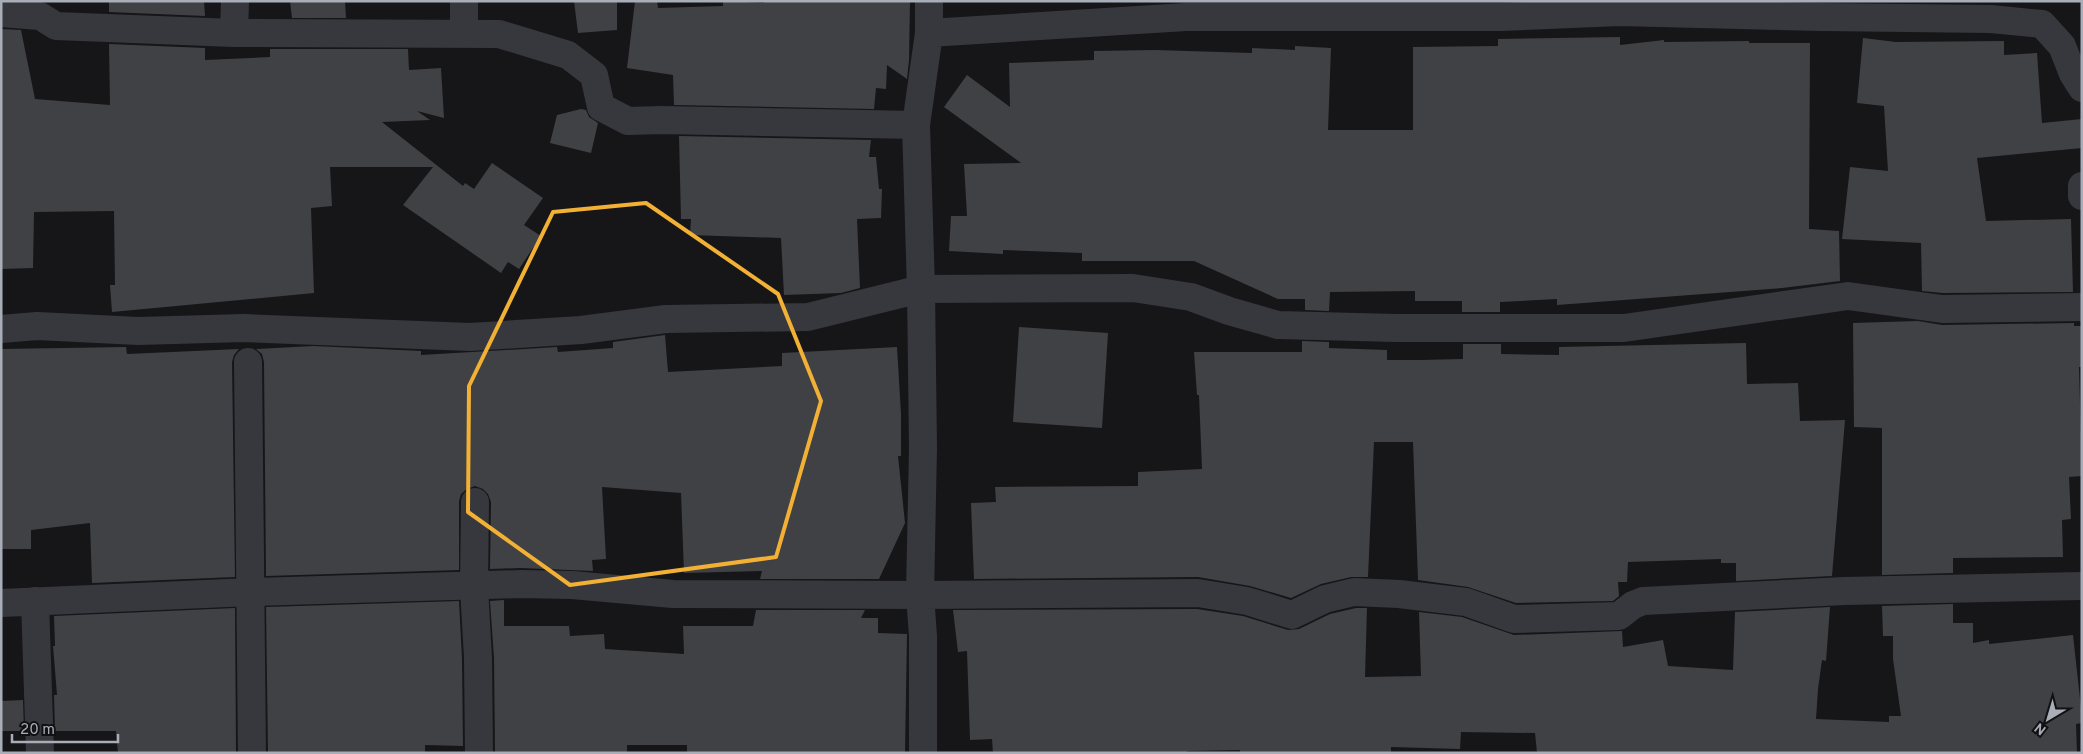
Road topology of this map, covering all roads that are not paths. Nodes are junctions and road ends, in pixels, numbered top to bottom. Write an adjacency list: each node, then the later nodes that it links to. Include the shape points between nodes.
1 (235, 1): 10 (street)
2 (464, 1): 8 (street)
3 (929, 1): 9 (street)
4 (1619, 7): 5 (street); 6 (street, via 1501,17)
5 (1823, 9): 11 (street, via 2042,24 2062,46)
6 (1405, 10): 9 (street, via 1186,17)
7 (1, 14): 10 (street, via 40,16 56,26)
8 (464, 32): 10 (street); 12 (street, via 499,34 568,55 594,75 601,107 628,121)
9 (929, 33): 12 (street)
10 (234, 34)
11 (2082, 88)
12 (916, 125): 15 (street)
13 (2082, 186): 14 (street)
14 (2082, 196)
15 (921, 289): 16 (street, via 1133,288 1191,297 1278,325 1396,328 1624,328 1848,296 1942,309); 17 (street, via 808,316 666,319 582,330 470,337 244,328 138,330 37,326); 23 (street, via 923,448)
16 (2082, 307)
17 (1, 329)
18 (248, 362): 22 (street)
19 (476, 502): 21 (street)
20 (2082, 586): 23 (street, via 1861,591 1643,601 1619,616 1514,618 1466,602 1354,592 1325,599 1292,614 1247,601 1198,593)
21 (474, 587): 22 (street); 23 (street, via 522,584 673,594); 28 (street)
22 (250, 592): 24 (street); 27 (street)
23 (920, 595): 29 (street)
24 (35, 601): 25 (street); 26 (street)
25 (1, 603)
26 (40, 753)
27 (252, 753)
28 (479, 753)
29 (923, 753)

